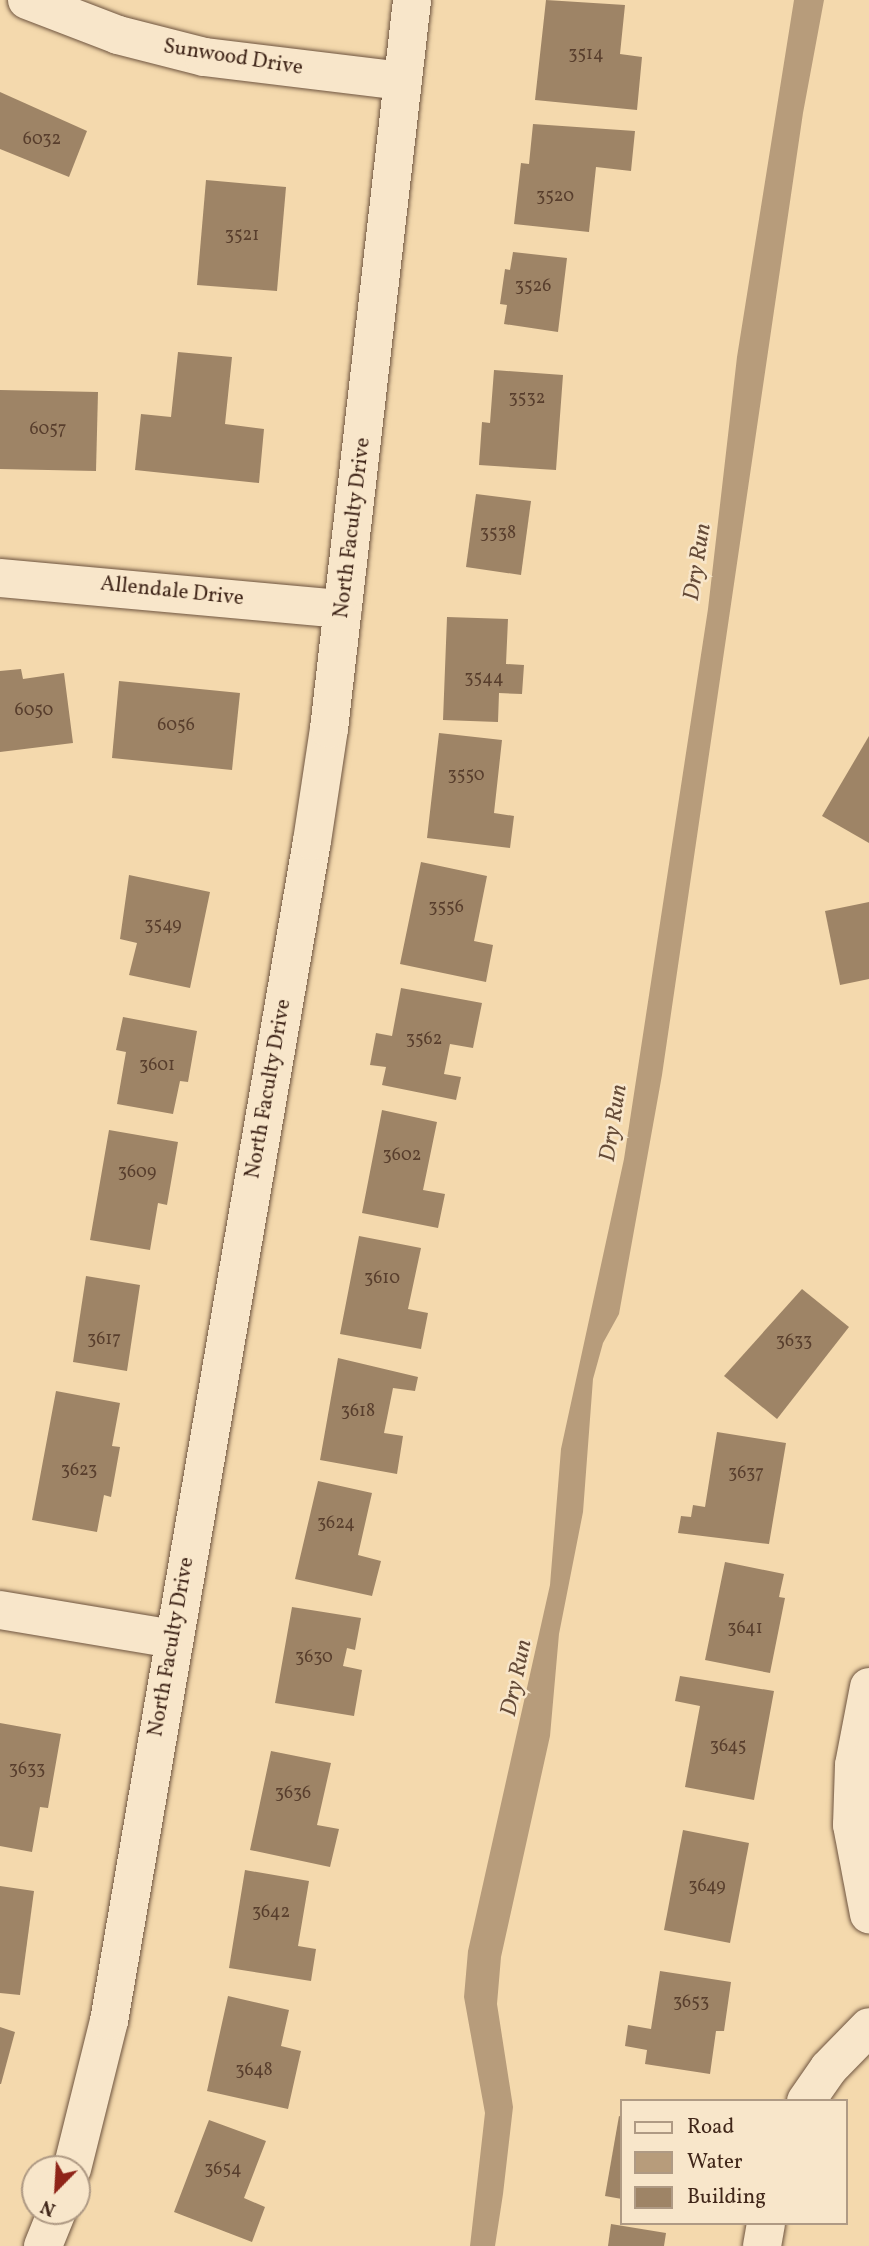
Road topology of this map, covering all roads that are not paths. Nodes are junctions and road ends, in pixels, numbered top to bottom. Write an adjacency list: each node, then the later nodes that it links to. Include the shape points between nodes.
1 (27, 0): 3 (street, Sunwood Drive, via 118,35 204,57)
2 (412, 0): 3 (street, North Faculty Drive)
3 (403, 81): 5 (street, North Faculty Drive)
4 (0, 578): 5 (street, Allendale Drive)
5 (343, 609): 7 (street, North Faculty Drive, via 313,841)
6 (0, 1610): 7 (street)
7 (173, 1639): 12 (street, North Faculty Drive, via 109,2021)
8 (869, 1687): 9 (street, via 854,1765 852,1825)
9 (869, 1914)
10 (869, 2027): 11 (street, via 829,2068)
11 (807, 2099)
12 (76, 2155)
13 (51, 2225): 15 (street)
14 (766, 2225): 16 (street)
15 (43, 2246)
16 (762, 2246)

